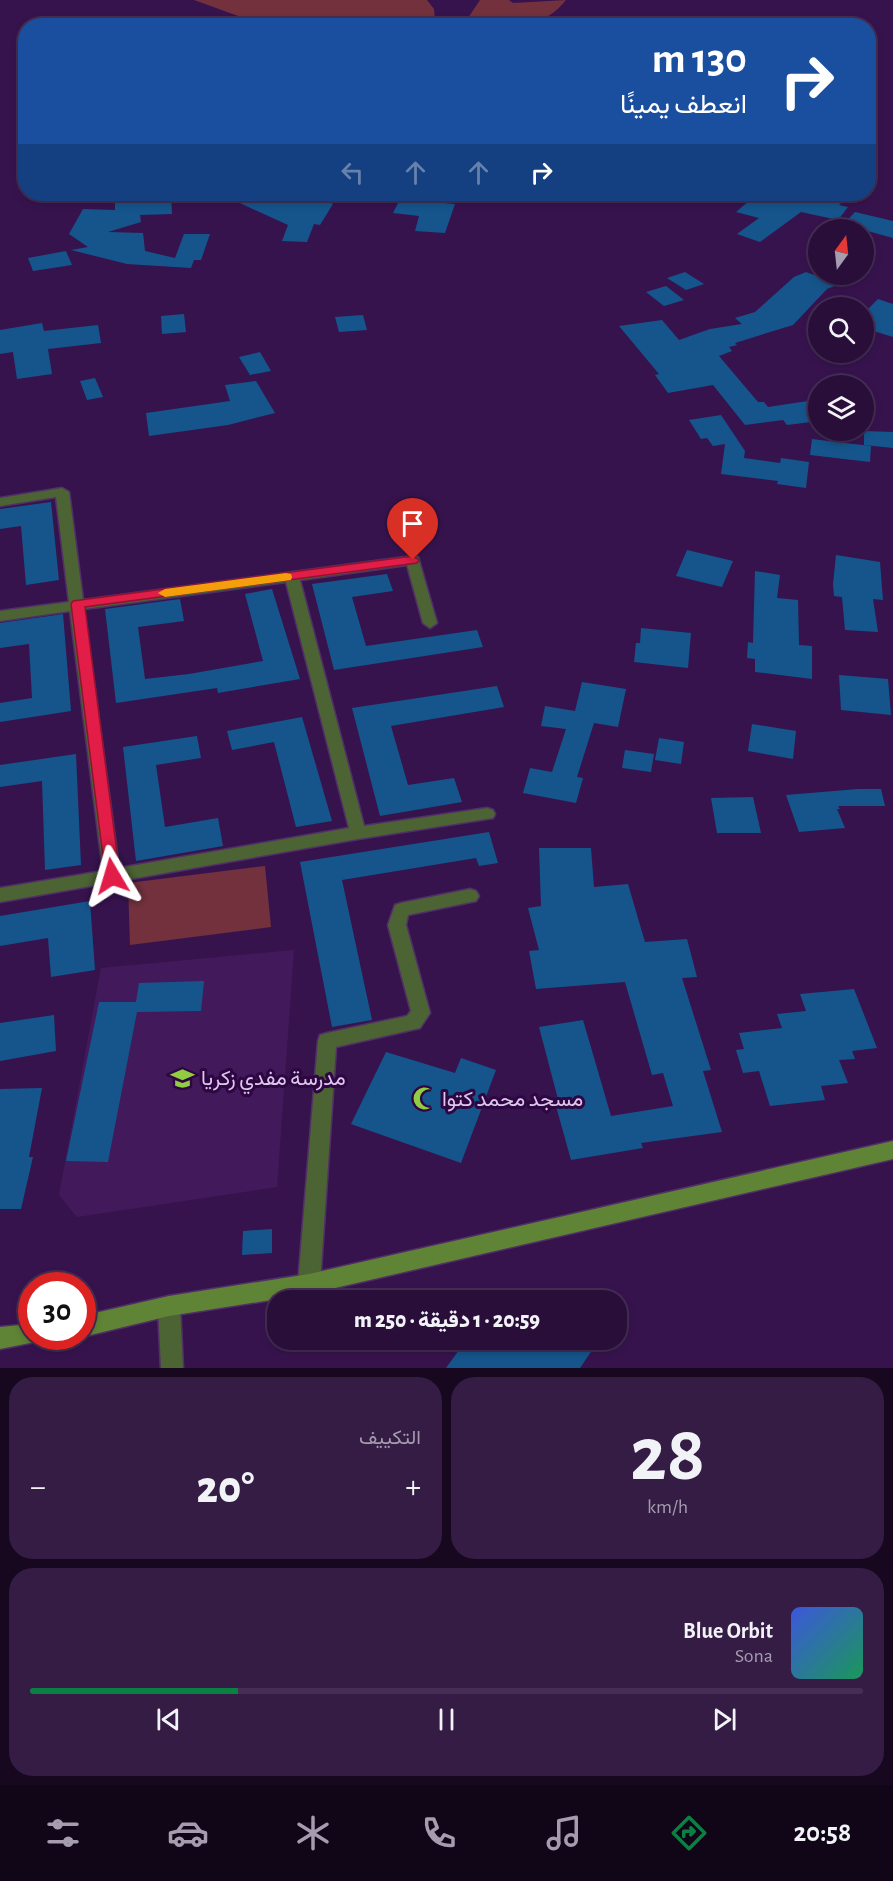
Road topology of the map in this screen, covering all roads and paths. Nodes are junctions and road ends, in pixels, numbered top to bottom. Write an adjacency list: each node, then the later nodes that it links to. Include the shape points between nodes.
1 (0, 502): 3 (street, via 62,492)
2 (292, 576): 3 (street); 5 (street, via 413,560); 7 (street)
3 (78, 604): 4 (street); 8 (street)
4 (0, 616)
5 (430, 623)
6 (487, 814): 7 (street)
7 (358, 833): 8 (street)
8 (112, 876): 9 (street)
9 (0, 895)
10 (470, 896): 12 (street, via 401,910 397,925 421,1013 413,1023 327,1041)
11 (893, 1150): 12 (main road)
12 (309, 1284): 13 (main road)
13 (169, 1306): 14 (main road); 17 (street)
14 (96, 1324)
15 (18, 1336): 16 (main road)
16 (0, 1338)
17 (172, 1368)

